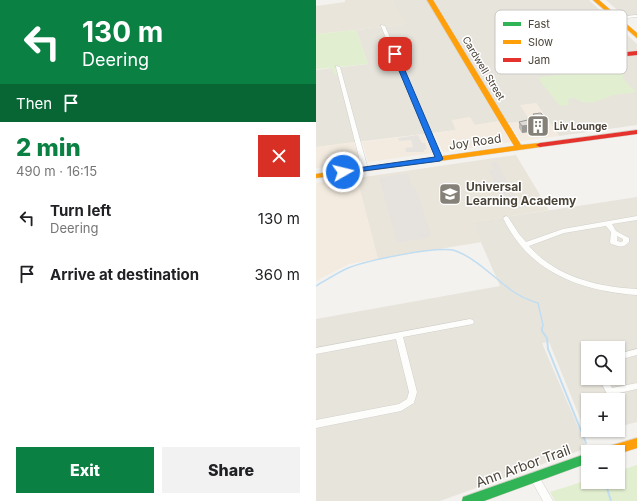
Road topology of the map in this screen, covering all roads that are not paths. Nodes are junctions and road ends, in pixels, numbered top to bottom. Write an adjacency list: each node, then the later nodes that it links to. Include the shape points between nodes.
1 (430, 0): 13 (street, Cardwell Street)
2 (596, 0): 3 (street)
3 (608, 10)
4 (637, 16): 5 (street)
5 (627, 18)
6 (383, 26): 14 (street)
7 (627, 27): 8 (street)
8 (637, 36)
9 (637, 53): 10 (street)
10 (627, 54)
11 (338, 67): 15 (street)
12 (637, 132): 13 (street, Joy Road)
13 (519, 148): 14 (street, Joy Road)
14 (440, 159): 15 (street, Joy Road)
15 (365, 169): 16 (street, Joy Road)
16 (316, 176)
17 (506, 218): 21 (street)
18 (637, 218): 19 (street)
19 (607, 223): 20 (street); 21 (street, via 563,231)
20 (614, 232)
21 (524, 245): 22 (street, via 550,266 574,280 609,290)
22 (637, 292)
23 (470, 322): 24 (street)
24 (399, 336): 25 (street); 30 (street, via 413,392 411,401 401,407)
25 (316, 351)
26 (637, 352): 27 (street)
27 (625, 355)
28 (606, 385): 29 (street, via 610,392)
29 (637, 386)
30 (316, 424)
31 (637, 443): 32 (street)
32 (625, 447)
33 (581, 460): 34 (street, Ann Arbor Trail)
34 (534, 476): 35 (street, Ann Arbor Trail); 36 (street)
35 (468, 501)
36 (548, 501)

